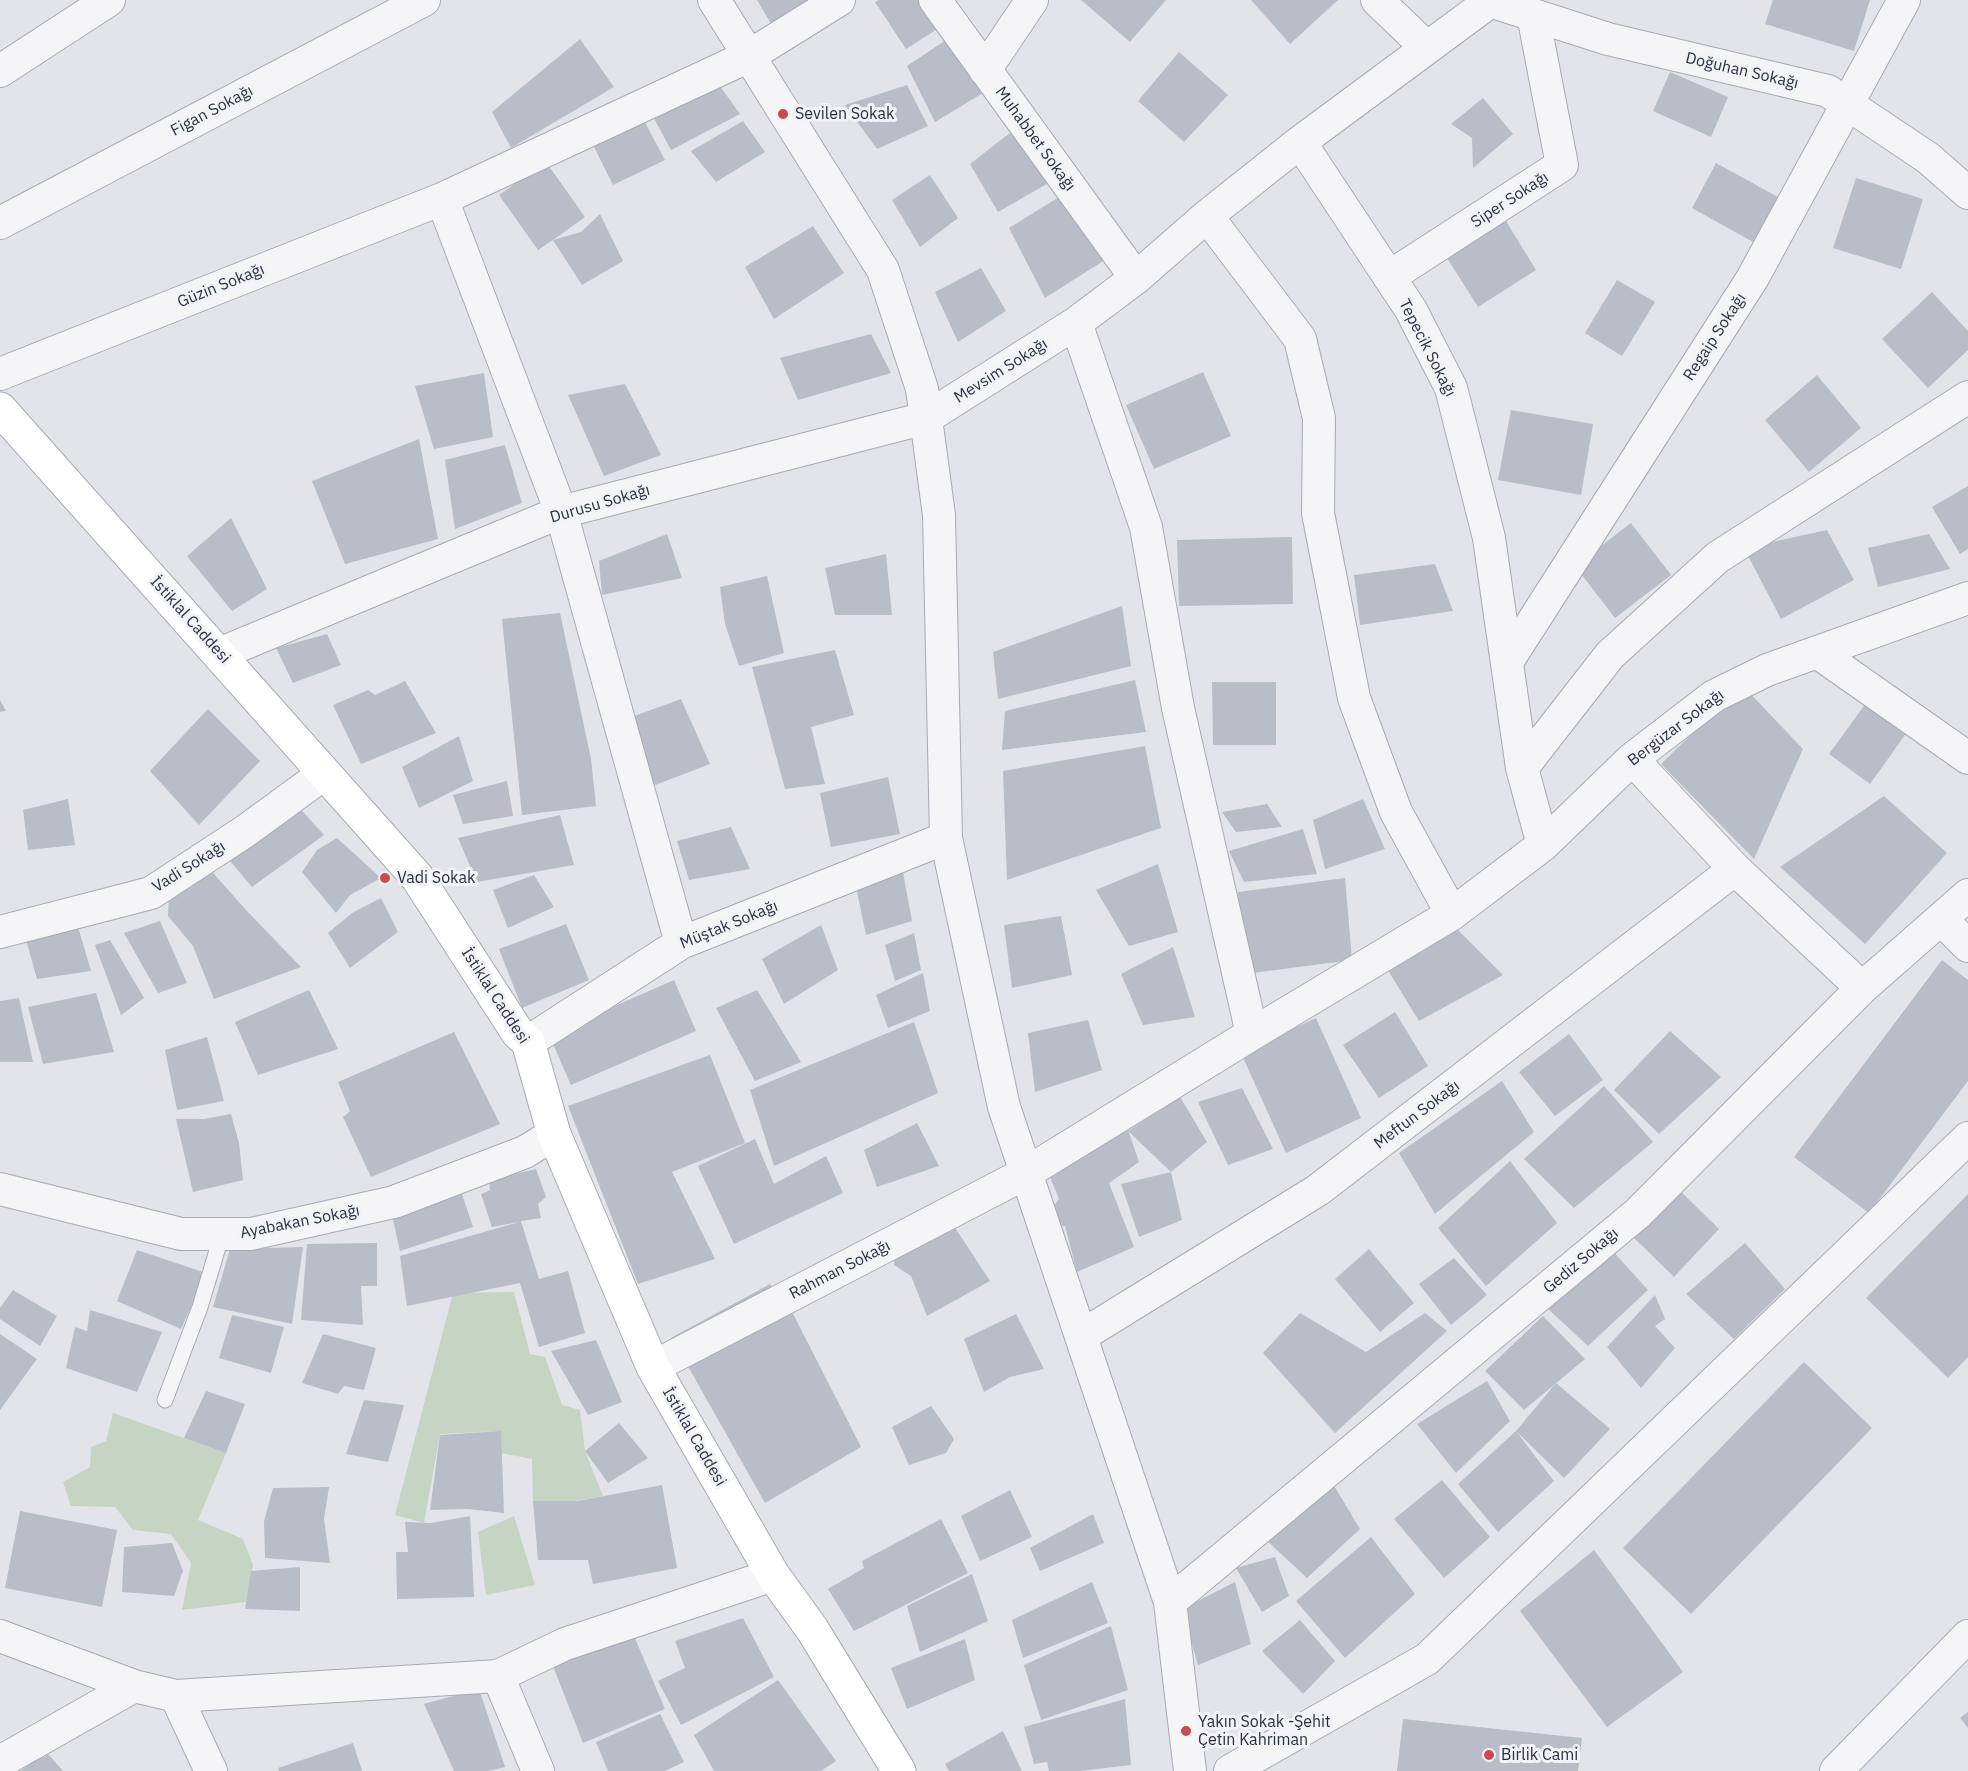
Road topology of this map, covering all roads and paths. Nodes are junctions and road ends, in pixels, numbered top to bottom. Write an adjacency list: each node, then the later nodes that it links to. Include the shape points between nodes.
1 (109, 0): 14 (street)
2 (424, 0): 20 (street, Figan Sokağı)
3 (714, 0): 12 (street)
4 (838, 0): 12 (street, Güzin Sokağı)
5 (935, 0): 13 (street, Muhabbet Sokağı)
6 (1032, 0): 13 (street)
7 (1377, 0): 11 (street)
8 (1904, 0): 15 (street, Regaip Sokağı)
9 (1491, 1): 10 (street, Doğuhan Sokağı); 11 (street)
10 (1533, 15): 15 (street, Doğuhan Sokağı, via 1608,39 1828,91); 22 (street, Siper Sokağı, via 1562,165)
11 (1427, 48): 16 (street)
12 (749, 56): 18 (street, Güzin Sokağı); 27 (street, via 883,270 922,389)
13 (985, 70): 21 (street, Muhabbet Sokağı)
14 (0, 71)
15 (1848, 104): 17 (street, Doğuhan Sokağı, via 1928,158); 32 (street, Regaip Sokağı, via 1752,279)
16 (1300, 142): 19 (street); 22 (street, Tepecik Sokağı)
17 (1968, 193)
18 (442, 199): 24 (street, Güzin Sokağı); 28 (street)
19 (1207, 216): 21 (street, Mevsim Sokağı); 41 (street, via 1300,339 1319,418 1318,513 1354,698 1396,812)
20 (0, 223)
21 (1136, 278): 23 (street, Mevsim Sokağı)
22 (1389, 278): 32 (street, Tepecik Sokağı, via 1411,310 1451,388 1489,538)
23 (1076, 323): 27 (street, Mevsim Sokağı); 47 (street, via 1146,527 1178,708)
24 (0, 374)
25 (1968, 397): 35 (street, via 1718,557 1610,656)
26 (0, 409): 31 (street, İstiklal Caddesi)
27 (926, 418): 28 (street, Durusu Sokağı); 37 (street, via 939,515)
28 (561, 512): 31 (street, Durusu Sokağı); 44 (street)
29 (1968, 598): 30 (street, Bergüzar Sokağı)
30 (1817, 652): 33 (street); 34 (street, Bergüzar Sokağı, via 1767,670 1714,696)
31 (219, 654): 36 (street, İstiklal Caddesi)
32 (1507, 662): 35 (street, Tepecik Sokağı)
33 (1968, 758)
34 (1632, 759): 38 (street, Bergüzar Sokağı); 39 (street)
35 (1522, 768): 38 (street, Tepecik Sokağı)
36 (325, 773): 43 (street, Vadi Sokağı, via 151,893); 48 (street, İstiklal Caddesi, via 417,877 518,1033)
37 (946, 838): 44 (street, Müştak Sokağı); 51 (street, via 1004,1107)
38 (1543, 845): 41 (street, Bergüzar Sokağı)
39 (1735, 869): 46 (street); 54 (street, Meftun Sokağı, via 1318,1191)
40 (1968, 894): 42 (street, Gediz Sokağı)
41 (1452, 914): 47 (street)
42 (1942, 920): 45 (street); 46 (street, Gediz Sokağı)
43 (0, 932)
44 (681, 943): 48 (street, Müştak Sokağı)
45 (1968, 946)
46 (1862, 988): 58 (street, Gediz Sokağı, via 1638,1213)
47 (1252, 1034): 51 (street, Rahman Sokağı)
48 (528, 1042): 49 (street, İstiklal Caddesi)
49 (554, 1134): 53 (street, Ayabakan Sokağı, via 525,1152 393,1203 251,1234); 55 (street, İstiklal Caddesi)
50 (1968, 1138): 69 (street, via 1427,1659)
51 (1026, 1173): 54 (street); 55 (street, Rahman Sokağı)
52 (0, 1189): 53 (street, Ayabakan Sokağı, via 181,1234)
53 (222, 1234): 56 (lane)
54 (1081, 1336): 58 (street)
55 (653, 1367): 57 (street, İstiklal Caddesi)
56 (165, 1400)
57 (773, 1575): 61 (street, via 565,1644); 67 (street, İstiklal Caddesi, via 812,1629)
58 (1170, 1602): 68 (street)
59 (0, 1636): 62 (street)
60 (1968, 1636): 70 (street)
61 (498, 1676): 63 (street); 66 (street)
62 (134, 1686): 63 (street); 64 (street)
63 (176, 1696): 65 (street)
64 (0, 1762)
65 (211, 1771)
66 (538, 1771)
67 (899, 1771)
68 (1190, 1771)
69 (1230, 1771)
70 (1836, 1771)

